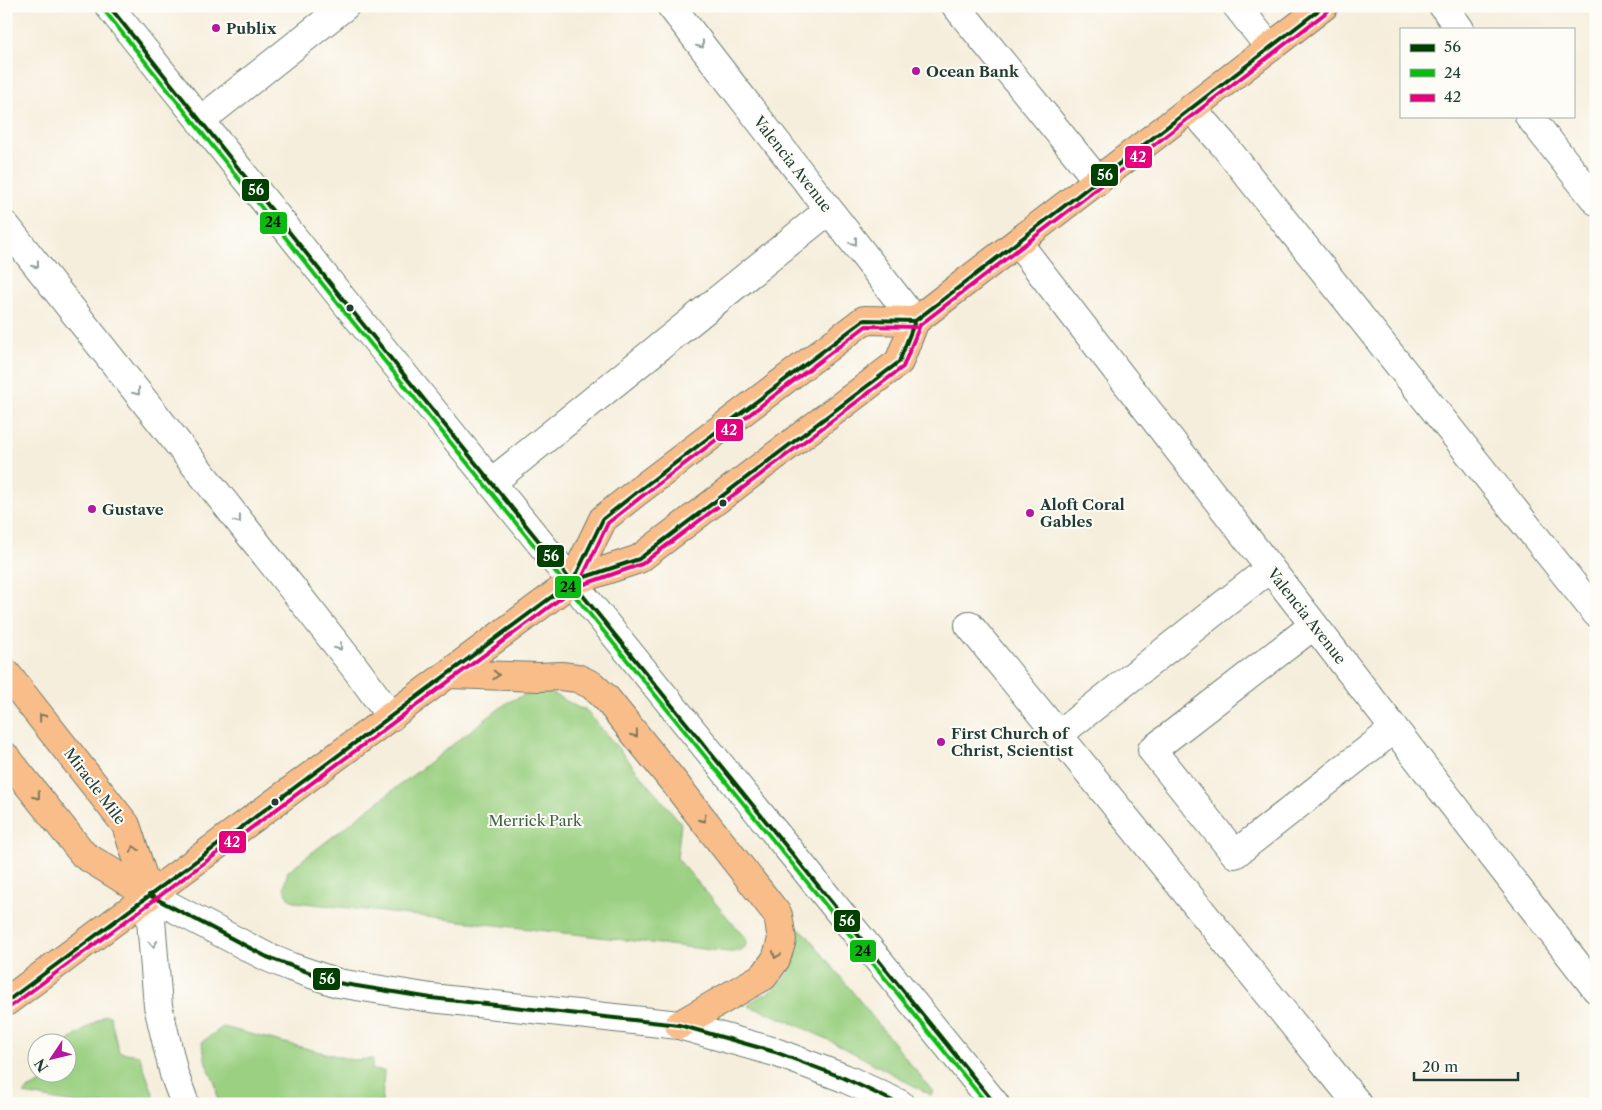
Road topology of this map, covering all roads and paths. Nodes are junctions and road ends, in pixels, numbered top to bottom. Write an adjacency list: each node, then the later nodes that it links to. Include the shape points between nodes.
1 (109, 6): 12 (street)
2 (345, 6): 12 (street)
3 (671, 6): 15 (street, Valencia Avenue, one-way to 15)
4 (956, 6): 13 (street)
5 (1237, 6): 9 (street)
6 (1324, 6): 9 (main road)
7 (1443, 6): 8 (street)
8 (1459, 28)
9 (1270, 48): 10 (main road)
10 (1192, 109): 13 (main road); 22 (street)
11 (1531, 118): 14 (street)
12 (200, 121): 19 (street)
13 (1098, 182): 17 (main road)
14 (1596, 200)
15 (829, 210): 18 (street, Valencia Avenue, one-way to 18); 19 (street)
16 (6, 226): 27 (street, one-way to 27)
17 (1018, 243): 18 (main road); 20 (street, Valencia Avenue)
18 (915, 321): 21 (main road, via 899,362 639,559); 21 (main road, via 864,320 652,480 603,519)
19 (492, 482): 21 (street)
20 (1270, 568): 24 (street, Valencia Avenue); 29 (street)
21 (572, 581): 26 (main road); 37 (street)
22 (1596, 613)
23 (969, 625): 29 (street)
24 (1314, 625): 28 (street, Valencia Avenue); 28 (street, via 1152,750 1235,854)
25 (6, 673): 31 (main road, Miracle Mile, one-way to 25, via 126,825)
26 (448, 674): 27 (main road); 34 (main road, one-way to 34, via 561,676 577,678 592,685 606,698 778,915 782,940 776,959 764,976)
27 (391, 716): 31 (main road)
28 (1394, 729): 32 (street, Valencia Avenue)
29 (1058, 735): 38 (street)
30 (6, 758): 31 (main road, one-way to 31, via 84,855)
31 (149, 895): 33 (main road); 34 (street, via 267,957 338,983 431,998); 35 (street, one-way to 35, via 158,1006 174,1074)
32 (1596, 989)
33 (6, 1002)
34 (679, 1025): 36 (street, via 775,1052)
35 (185, 1104)
36 (900, 1104)
37 (995, 1104)
38 (1358, 1104)

